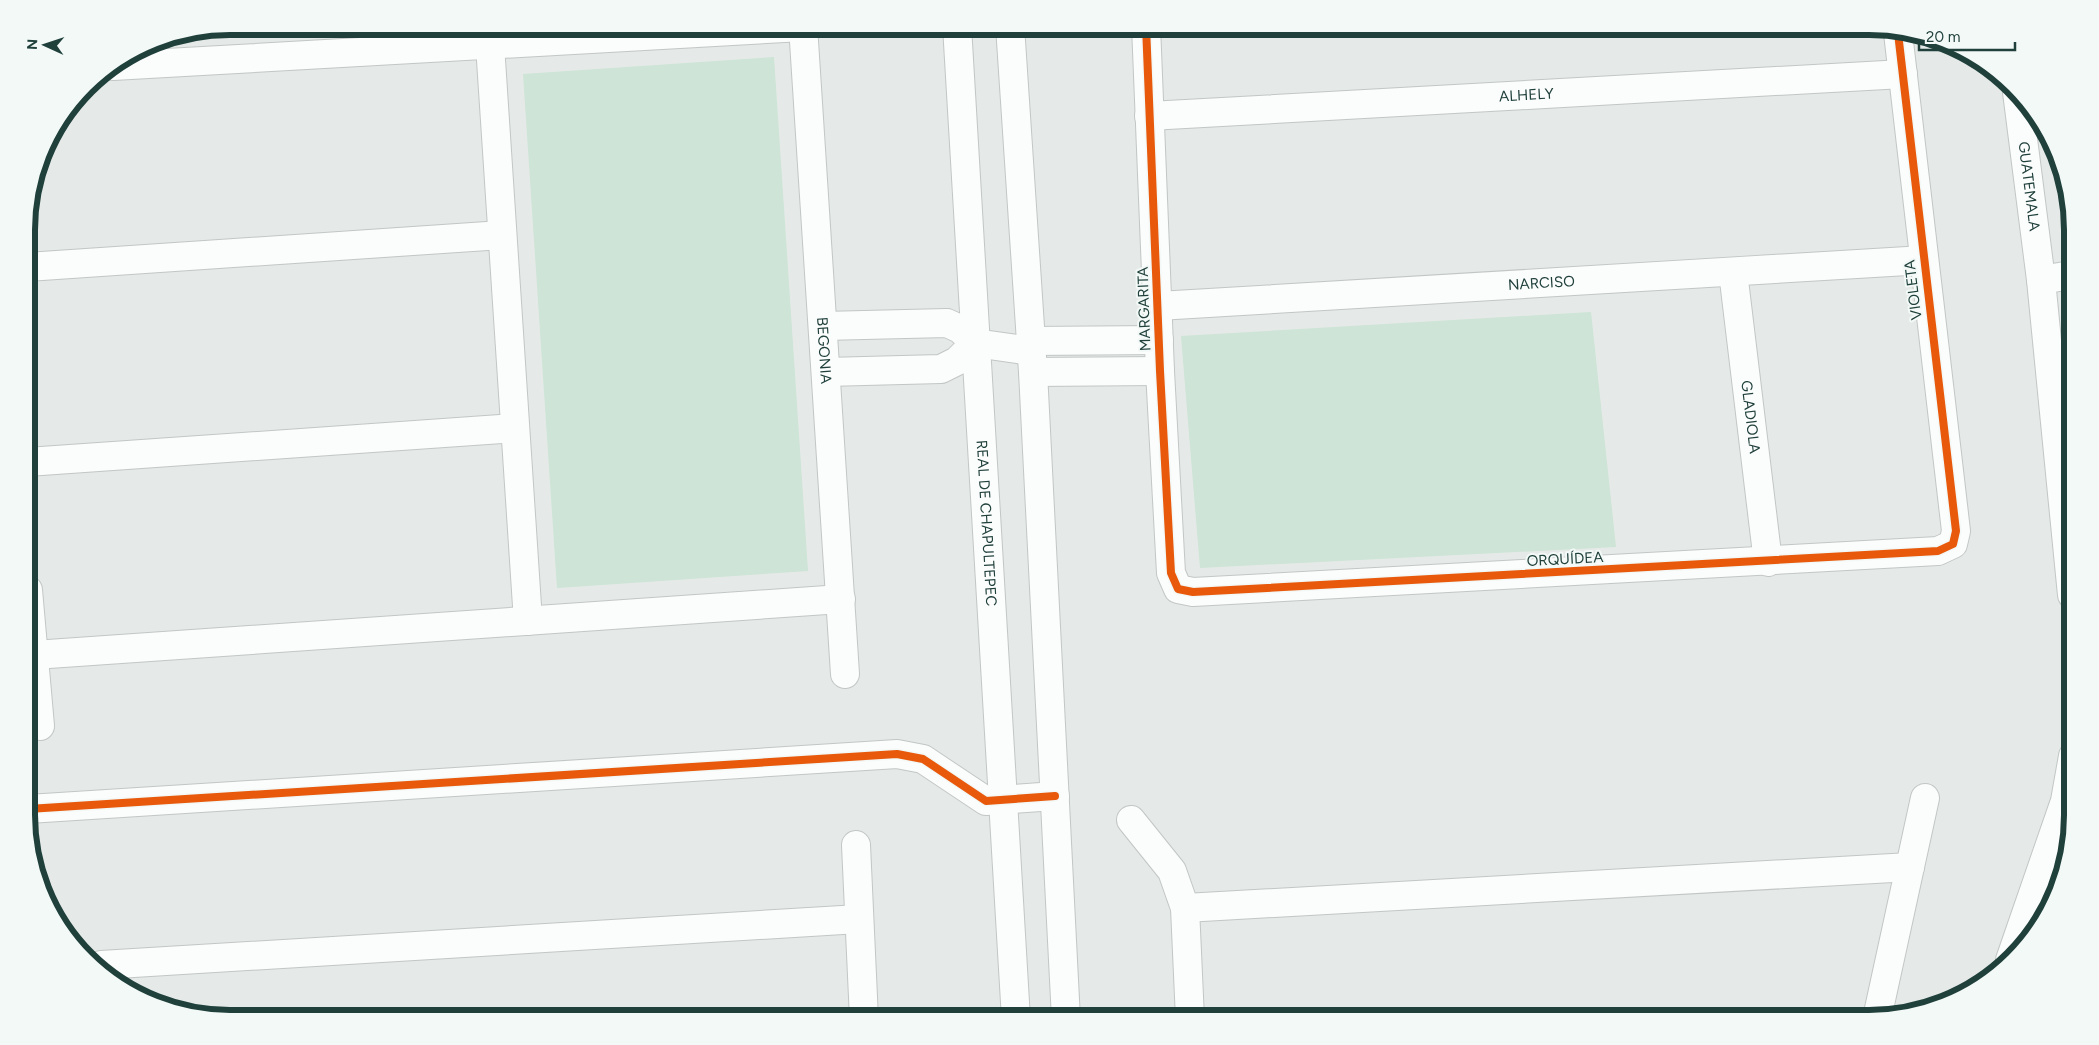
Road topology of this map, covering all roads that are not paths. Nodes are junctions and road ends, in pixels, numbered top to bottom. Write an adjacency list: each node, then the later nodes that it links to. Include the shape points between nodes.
1 (655, 35): 7 (street)
2 (804, 35): 19 (street, BEGONIA)
3 (958, 35): 21 (street, REAL DE CHAPULTEPEC)
4 (1011, 35): 22 (street)
5 (1146, 35): 11 (street, MARGARITA)
6 (1899, 38): 9 (street, VIOLETA)
7 (490, 45): 8 (street); 12 (street)
8 (126, 65)
9 (1903, 74): 11 (street, ALHELY); 13 (street, VIOLETA)
10 (2019, 104): 17 (street, GUATEMALA)
11 (1149, 116): 18 (street, MARGARITA)
12 (502, 235): 14 (street); 25 (street)
13 (1924, 260): 15 (street, NARCISO); 28 (street, VIOLETA, via 1956,531)
14 (35, 266)
15 (1733, 272): 18 (street, NARCISO); 29 (street, GLADIOLA)
16 (2064, 276): 17 (street)
17 (2041, 280): 27 (street, GUATEMALA)
18 (1158, 306): 20 (street, MARGARITA)
19 (823, 326): 21 (street, via 947,323 960,329); 24 (street, BEGONIA)
20 (1159, 340): 22 (street); 23 (street, MARGARITA)
21 (975, 344): 22 (street); 24 (street, via 957,361 940,369); 39 (street, REAL DE CHAPULTEPEC)
22 (1032, 355): 23 (street); 37 (street)
23 (1160, 371): 30 (street, MARGARITA, via 1171,573)
24 (826, 372): 31 (street, BEGONIA)
25 (515, 428): 26 (street); 32 (street)
26 (35, 461)
27 (2064, 514)
28 (1953, 544): 29 (street, ORQUÍDEA, via 1938,551)
29 (1768, 562): 30 (street, ORQUÍDEA, via 1193,592)
30 (1178, 589)
31 (841, 599): 32 (street); 35 (street, BEGONIA)
32 (528, 621): 33 (street)
33 (35, 656)
34 (35, 668): 36 (street)
35 (845, 674)
36 (40, 726)
37 (1054, 796): 39 (street); 51 (street)
38 (1925, 798): 44 (street)
39 (1003, 800): 41 (street, via 986,801 923,759 898,754); 50 (street, REAL DE CHAPULTEPEC)
40 (2064, 801): 47 (street)
41 (35, 809)
42 (1131, 820): 45 (street, via 1172,871)
43 (856, 845): 46 (street)
44 (1910, 867): 45 (street); 53 (street)
45 (1185, 908): 52 (street)
46 (859, 919): 48 (street); 49 (street)
47 (2015, 945)
48 (104, 965)
49 (864, 1010)
50 (1016, 1010)
51 (1066, 1010)
52 (1190, 1010)
53 (1879, 1010)

